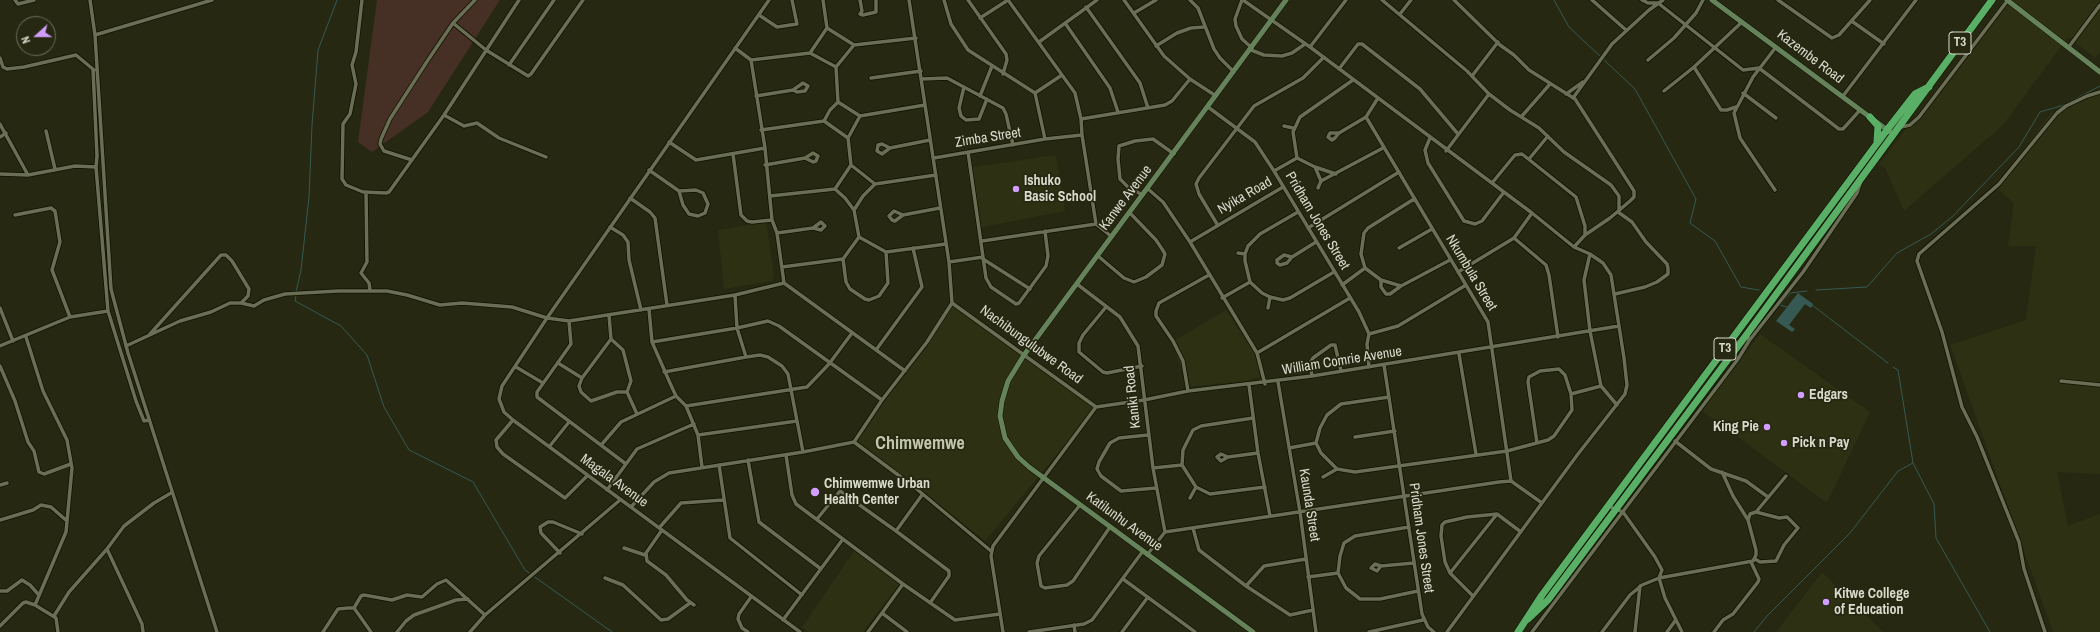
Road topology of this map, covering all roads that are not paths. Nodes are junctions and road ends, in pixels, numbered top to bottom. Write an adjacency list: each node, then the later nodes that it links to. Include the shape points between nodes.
1 (14, 0): 2 (street, via 18,4)
2 (34, 0)
3 (90, 0): 55 (street)
4 (212, 0): 55 (street)
5 (362, 0): 184 (street, via 352,65 356,84 350,114 343,124 342,179 346,185)
6 (475, 0): 49 (street)
7 (519, 0): 69 (street)
8 (554, 0): 75 (street)
9 (583, 0): 75 (street, via 531,74 524,74)
10 (769, 0): 44 (street, Magala Avenue)
11 (792, 0): 44 (street, via 797,24 777,27)
12 (823, 0): 53 (street)
13 (860, 0): 14 (street, via 860,14 863,15 876,12)
14 (876, 0)
15 (910, 0): 56 (street)
16 (944, 0): 76 (street, via 951,24 965,47 971,54)
17 (968, 0): 45 (street)
18 (1008, 0): 45 (street); 57 (street)
19 (1097, 0): 41 (street)
20 (1124, 0): 42 (street)
21 (1156, 0): 42 (street)
22 (1190, 0): 52 (street, via 1198,8)
23 (1242, 0): 46 (street); 68 (street, via 1235,19 1236,26)
24 (1286, 0): 46 (main road, Kanwe Avenue)
25 (1346, 0): 63 (street)
26 (1382, 0): 43 (street)
27 (1411, 0): 43 (street)
28 (1454, 0): 58 (street)
29 (1592, 0): 54 (street)
30 (1642, 0): 39 (street)
31 (1663, 0): 39 (street)
32 (1703, 0): 51 (street)
33 (1712, 0): 47 (main road, Kazembe Road)
34 (1778, 0): 48 (street, via 1832,38 1840,35)
35 (1870, 0): 48 (street)
36 (1916, 0): 60 (street)
37 (1992, 0): 96 (highway, T3)
38 (2008, 0): 67 (main road); 130 (street, via 1919,117 1910,125)
39 (1658, 3): 51 (street); 54 (street)
40 (2100, 5): 67 (street)
41 (1086, 7): 50 (street); 115 (street, via 1140,82)
42 (1134, 13): 62 (street)
43 (1400, 14): 88 (street)
44 (759, 15): 66 (street, Magala Avenue)
45 (980, 18): 86 (street, via 1006,54)
46 (1270, 20): 59 (street); 68 (main road, Kanwe Avenue)
47 (1742, 22): 64 (street); 65 (main road, Kazembe Road)
48 (1853, 22): 60 (street)
49 (453, 23): 69 (street); 162 (street, via 411,85 381,139 380,144 384,151)
50 (1065, 23): 57 (street); 117 (street, via 1110,88)
51 (1685, 25): 64 (street); 74 (street)
52 (1204, 27): 62 (street, via 1177,33); 84 (street, via 1217,54)
53 (827, 28): 61 (street); 70 (street)
54 (1626, 30): 93 (street, via 1608,48)
55 (95, 35): 82 (street)
56 (916, 38): 61 (street); 83 (street)
57 (1039, 42): 87 (street)
58 (1498, 42): 88 (street); 94 (street)
59 (1306, 44): 63 (street); 68 (street, via 1282,56 1264,55)
60 (1884, 44): 107 (street)
61 (854, 45): 78 (street)
62 (1156, 46): 91 (street)
63 (1310, 47): 71 (street)
64 (1715, 47): 77 (street); 79 (street, via 1743,70)
65 (1776, 47): 79 (street); 107 (main road, Kazembe Road)
66 (735, 48): 73 (street); 147 (street, Magala Avenue)
67 (2068, 48): 85 (main road)
68 (1252, 49): 84 (main road, Kanwe Avenue)
69 (486, 50): 75 (street); 118 (street)
70 (810, 53): 73 (street); 78 (street)
71 (1324, 57): 81 (street); 131 (street, via 1303,78 1254,106)
72 (0, 58): 80 (street, via 3,67 7,68 24,67 76,55)
73 (751, 60): 104 (street)
74 (1648, 60)
75 (509, 65)
76 (992, 66): 86 (street); 105 (street)
77 (1694, 67): 98 (street); 114 (street, via 1720,110)
78 (836, 68): 111 (street)
79 (1759, 68): 101 (street); 116 (street, via 1839,128 1843,129)
80 (93, 69): 82 (street); 165 (street)
81 (1339, 69): 92 (street); 138 (street, via 1358,44 1362,44 1420,89)
82 (97, 71): 273 (street, via 108,260 115,309)
83 (920, 71): 89 (street); 90 (street)
84 (1234, 72): 106 (main road, Kanwe Avenue)
85 (2100, 72)
86 (1003, 74): 100 (street)
87 (1062, 76): 100 (street); 124 (street, via 1075,93)
88 (1472, 76): 102 (street)
89 (871, 78)
90 (922, 79): 95 (street, via 947,78); 112 (street)
91 (1190, 79): 106 (street); 115 (street, via 1168,104)
92 (1354, 80): 108 (street); 132 (street, via 1300,117)
93 (1587, 80): 103 (street); 109 (street)
94 (1550, 84): 103 (street); 120 (street)
95 (964, 87): 105 (street); 110 (street, via 959,108 961,116 966,120 979,119)
96 (1929, 87): 126 (highway, T3, via 1915,94); 130 (highway, T3)
97 (793, 90): 104 (street)
98 (1664, 91)
99 (2100, 92): 458 (street, via 2066,106 2057,113 1999,184 1919,254 1917,261 1942,332 1962,407 1977,437 2019,542 2024,570)
100 (1035, 93): 145 (street)
101 (1743, 93): 114 (street); 123 (street)
102 (1489, 94): 120 (street); 138 (street)
103 (1566, 94): 109 (street)
104 (756, 96): 133 (street)
105 (980, 96): 110 (street)
106 (1216, 96): 113 (main road, Kanwe Avenue)
107 (1843, 96): 116 (main road, Kazembe Road)
108 (1378, 98): 121 (street); 144 (street)
109 (1573, 98): 192 (street, via 1581,106 1634,191 1634,197)
110 (987, 100): 149 (street, via 1003,108)
111 (838, 102): 119 (street); 125 (street)
112 (925, 105): 119 (street); 146 (street)
113 (1208, 107): 131 (street, Pridham Jones Street); 156 (main road, Kanwe Avenue)
114 (1736, 107): 182 (street, via 1735,118 1740,138)
115 (1148, 108): 117 (street)
116 (1860, 110): 122 (main road, Kazembe Road)
117 (1118, 112): 124 (street)
118 (444, 115): 157 (street, via 464,126 478,123 499,138); 162 (street)
119 (860, 116): 143 (street)
120 (1522, 116): 140 (street)
121 (1366, 117): 137 (street); 152 (street, Nkumbula Street)
122 (1870, 117): 128 (main road, Kazembe Road); 148 (highway, via 1878,126)
123 (1776, 118)
124 (1081, 119): 139 (street)
125 (824, 121): 133 (street); 143 (street)
126 (1894, 121): 128 (highway); 134 (highway, T3)
127 (0, 124): 136 (street)
128 (1880, 124): 134 (main road, Kazembe Road)
129 (1284, 126): 132 (street)
130 (1900, 127): 141 (highway, T3)
131 (1236, 128): 169 (street, Pridham Jones Street, via 1255,142); 200 (street, via 1196,184)
132 (1294, 128): 160 (street, via 1293,140)
133 (761, 130): 150 (street)
134 (1887, 130): 141 (main road, Kazembe Road); 148 (highway, T3)
135 (46, 131): 167 (street)
136 (6, 133): 142 (street); 174 (street)
137 (1339, 133)
138 (1458, 134): 153 (street)
139 (1082, 135): 145 (street, Zimba Street); 199 (street)
140 (1548, 136): 161 (street); 192 (street, via 1564,152 1601,176 1615,189 1621,202)
141 (1893, 136): 268 (highway, T3)
142 (0, 137)
143 (848, 138): 164 (street)
144 (1430, 138): 153 (street); 185 (street, via 1426,150 1428,163 1464,221 1475,224 1482,221)
145 (1045, 139): 149 (street, Zimba Street)
146 (930, 140): 151 (street); 159 (street)
147 (669, 142): 155 (street, via 696,160); 168 (street, Magala Avenue)
148 (1876, 144): 365 (highway, T3)
149 (1013, 145): 154 (street, Zimba Street)
150 (765, 148): 155 (street); 163 (street)
151 (890, 148)
152 (1384, 148): 170 (street, Nkumbula Street); 173 (street)
153 (1446, 151): 176 (street)
154 (968, 152): 159 (street, Zimba Street); 211 (street)
155 (733, 154): 198 (street, via 742,215 747,221 752,222)
156 (1174, 154): 181 (main road, Kanwe Avenue); 186 (street, via 1153,139 1135,140 1119,146 1120,179 1129,188)
157 (546, 157)
158 (805, 158): 163 (street)
159 (934, 158): 172 (street)
160 (1297, 158): 166 (street); 169 (street)
161 (1529, 159): 176 (street, via 1522,154 1515,155); 207 (street, via 1576,196)
162 (412, 160): 184 (street, via 390,192)
163 (765, 165): 187 (street)
164 (851, 165): 177 (street); 180 (street)
165 (96, 167): 167 (street, via 75,166); 255 (street)
166 (1315, 167): 173 (street); 175 (street)
167 (55, 169): 174 (street)
168 (649, 170): 183 (street); 188 (street, Magala Avenue)
169 (1274, 171): 178 (street, Pridham Jones Street)
170 (1398, 172): 189 (street, Nkumbula Street); 203 (street)
171 (0, 174): 174 (street)
172 (936, 174): 177 (street); 190 (street)
173 (1336, 174): 175 (street)
174 (28, 175)
175 (1320, 181): 179 (street)
176 (1492, 183): 185 (street)
177 (875, 184): 191 (street)
178 (1283, 187): 193 (street, Pridham Jones Street); 200 (street, Nyika Road)
179 (1318, 188)
180 (835, 189): 187 (street); 191 (street)
181 (1148, 190): 186 (main road, Kanwe Avenue); 212 (street, via 1163,202)
182 (1775, 190)
183 (679, 191): 183 (street, via 689,214 698,216 708,210 703,193 696,190)
184 (366, 192): 241 (street, via 367,256 361,273 369,283)
185 (1504, 192): 195 (street)
186 (1143, 195): 194 (main road, Kanwe Avenue)
187 (770, 196): 198 (street)
188 (630, 198): 201 (street, Magala Avenue); 249 (street, via 655,218)
189 (1414, 199): 204 (street, Nkumbula Street); 229 (street, via 1364,233 1361,254)
190 (940, 208): 197 (street); 214 (street)
191 (854, 210): 208 (street)
192 (1619, 211): 207 (street); 242 (street, via 1632,222 1646,242 1668,264 1668,274 1645,287)
193 (1298, 212): 203 (street, Pridham Jones Street); 220 (street, via 1260,234 1248,246)
194 (1130, 213): 209 (main road, Kanwe Avenue); 222 (street, via 1162,249 1165,254 1162,265 1140,280 1130,281)
195 (1532, 213): 210 (street); 215 (street)
196 (15, 215): 257 (street, via 51,208 55,211 60,242 52,270)
197 (903, 215)
198 (772, 220): 206 (street)
199 (1096, 224): 205 (street); 209 (street)
200 (1217, 224): 212 (street, Nyika Road)
201 (610, 227): 254 (street, via 623,235 628,242 629,260); 258 (street, Magala Avenue)
202 (813, 228): 206 (street)
203 (1308, 228): 213 (street, Pridham Jones Street)
204 (1432, 229): 217 (street); 226 (street, Nkumbula Street)
205 (1045, 231): 211 (street); 240 (street, via 1047,261)
206 (777, 233): 228 (street)
207 (1585, 234): 215 (street)
208 (859, 237): 218 (street); 225 (street)
209 (1112, 237): 222 (main road, Kanwe Avenue)
210 (1514, 238): 231 (street); 267 (street, via 1546,265)
211 (982, 241): 223 (street)
212 (1190, 242): 232 (street)
213 (1316, 242): 224 (street); 230 (street, Pridham Jones Street)
214 (946, 244): 216 (street); 227 (street)
215 (1574, 247): 221 (street)
216 (913, 248): 218 (street); 275 (street, via 922,287)
217 (1399, 248)
218 (886, 252): 225 (street, via 888,283 879,296 869,300 847,286)
219 (1238, 253): 220 (street)
220 (1245, 254): 234 (street)
221 (1590, 254): 242 (street, via 1608,269); 262 (street, via 1584,280)
222 (1098, 256): 236 (main road, Kanwe Avenue)
223 (983, 258): 227 (street); 240 (street); 240 (street, via 988,283 1016,304)
224 (1292, 258)
225 (843, 259): 228 (street)
226 (1450, 260): 231 (street, Nkumbula Street); 239 (street)
227 (949, 262): 248 (street)
228 (782, 267): 235 (street)
229 (1365, 268): 233 (street); 237 (street)
230 (1334, 272): 237 (street, Pridham Jones Street); 244 (street, via 1290,298 1283,300)
231 (1458, 272): 238 (street, Nkumbula Street)
232 (1209, 275): 245 (street); 300 (street, via 1159,303 1156,311 1156,316 1183,361)
233 (1381, 280): 239 (street); 239 (street, via 1381,287 1386,294)
234 (1250, 282): 244 (street, via 1262,294); 245 (street)
235 (784, 283): 243 (street); 263 (street)
236 (1077, 284): 250 (street, Kaniki Road); 278 (main road, Kanwe Avenue)
237 (1342, 285): 246 (street, Pridham Jones Street)
238 (1466, 285): 264 (street, via 1398,326); 274 (street, Nkumbula Street, via 1486,317)
239 (1401, 286)
240 (1030, 289)
241 (370, 290): 247 (street, via 305,292 278,296 254,306); 258 (street, via 407,295 440,305 462,303 512,307)
242 (1615, 294): 260 (street)
243 (736, 295): 249 (street); 261 (street)
244 (1270, 297): 252 (street)
245 (1222, 298): 276 (street)
246 (1350, 298): 264 (street, Pridham Jones Street); 276 (street)
247 (241, 303): 265 (street, via 180,320); 265 (street, via 248,296 249,289 232,261 226,255 221,255)
248 (952, 303): 278 (street, Nachibungulubwe Road); 287 (street)
249 (667, 305): 253 (street)
250 (1106, 306): 284 (street, Kaniki Road, via 1120,316 1129,329 1138,346); 284 (street, via 1083,335 1079,352 1108,373)
251 (0, 308): 270 (street)
252 (1268, 308)
253 (649, 309): 254 (street); 271 (street)
254 (641, 310): 256 (street)
255 (108, 311): 257 (street); 313 (street, via 138,406 144,421)
256 (609, 315): 259 (street); 269 (street)
257 (70, 317): 266 (street)
258 (547, 318): 259 (street); 285 (street, Magala Avenue)
259 (569, 321): 280 (street, via 571,344)
260 (1619, 326): 262 (street, William Comrie Avenue); 307 (street, via 1627,385 1625,394)
261 (737, 328): 271 (street); 279 (street); 281 (street, via 764,321 771,322)
262 (1590, 331): 267 (street, William Comrie Avenue); 298 (street)
263 (852, 333): 275 (street); 281 (street)
264 (1370, 334): 286 (street, via 1367,344)
265 (149, 335): 273 (street)
266 (26, 337): 270 (street); 336 (street, via 43,391 66,440)
267 (1558, 337): 274 (street, William Comrie Avenue)
268 (1748, 337): 322 (street); 367 (highway, T3)
269 (612, 339): 291 (street); 301 (street, via 623,350 631,380)
270 (13, 341): 272 (street)
271 (652, 342): 289 (street)
272 (0, 346)
273 (126, 346): 313 (street)
274 (1492, 346): 277 (street, William Comrie Avenue); 329 (street, Nkumbula Street)
275 (876, 350): 287 (street)
276 (1257, 353): 295 (street)
277 (1459, 354): 282 (street, William Comrie Avenue); 332 (street)
278 (1024, 355): 309 (street, Nachibungulubwe Road); 311 (main road, Kanwe Avenue, via 1008,381)
279 (746, 357): 289 (street); 299 (street, via 765,355 782,366 788,374)
280 (558, 363): 291 (street); 294 (street)
281 (829, 364): 299 (street, via 811,384); 305 (street)
282 (1384, 365): 286 (street, William Comrie Avenue); 304 (street, Pridham Jones Street)
283 (0, 366): 336 (street, via 28,442 34,451 39,472 44,474)
284 (1142, 366): 306 (street, Kaniki Road)
285 (516, 367): 294 (street); 314 (street, Magala Avenue, via 500,393 500,406)
286 (1369, 367): 288 (street, William Comrie Avenue)
287 (905, 371): 305 (street)
288 (1341, 371): 290 (street, William Comrie Avenue); 290 (street, via 1335,345 1331,345 1313,358 1310,363)
289 (664, 372): 303 (street)
290 (1312, 376): 293 (street, William Comrie Avenue)
291 (582, 378): 301 (street, via 579,389 591,401 617,392)
292 (2061, 381): 297 (street)
293 (1278, 382): 295 (street, William Comrie Avenue); 328 (street, Kaunda Street)
294 (543, 383): 316 (street, via 537,397)
295 (1266, 384): 296 (street, William Comrie Avenue)
296 (1248, 385): 300 (street, William Comrie Avenue); 312 (street)
297 (2100, 385)
298 (1601, 386): 302 (street); 307 (street)
299 (792, 389): 308 (street); 315 (street)
300 (1188, 391): 306 (street, William Comrie Avenue)
301 (627, 392): 310 (street)
302 (1571, 394): 325 (street, via 1571,413 1552,438); 325 (street, via 1565,374 1559,369 1540,371 1529,377)
303 (676, 396): 308 (street); 310 (street)
304 (1389, 397): 318 (street, Pridham Jones Street); 324 (street, via 1341,404 1332,410 1320,428)
305 (882, 400): 323 (street)
306 (1144, 400): 309 (street, William Comrie Avenue); 320 (street, Kaniki Road)
307 (1617, 405): 363 (street)
308 (686, 406): 317 (street)
309 (1096, 407): 348 (street)
310 (637, 414): 326 (street, via 617,425)
311 (1000, 416): 348 (main road, Katilunhu Avenue, via 1009,445 1018,457)
312 (1253, 418): 331 (street); 339 (street, via 1201,426 1193,430 1183,450)
313 (149, 420): 356 (street)
314 (513, 420): 327 (street, Magala Avenue); 345 (street, via 496,440 497,447 503,454 565,498)
315 (797, 421): 319 (street); 330 (street)
316 (569, 422): 326 (street); 327 (street)
317 (694, 424): 319 (street); 337 (street, via 642,445)
318 (1395, 431): 321 (street); 340 (street, Pridham Jones Street)
319 (698, 435): 341 (street)
320 (1148, 435): 342 (street, Kaniki Road); 354 (street, via 1119,438 1110,443 1098,462 1097,469 1101,476 1122,491)
321 (1355, 437)
322 (1675, 441): 344 (street, via 1711,468); 369 (street)
323 (854, 442): 330 (street); 357 (street)
324 (1316, 443): 328 (street); 343 (street, via 1321,453)
325 (1538, 443): 329 (street)
326 (602, 444): 337 (street)
327 (550, 447): 345 (street, Magala Avenue)
328 (1289, 448): 368 (street, Kaunda Street)
329 (1507, 451): 332 (street); 349 (street, Nkumbula Street)
330 (802, 452): 333 (street)
331 (1258, 453): 334 (street); 353 (street)
332 (1476, 454): 340 (street)
333 (786, 455): 335 (street); 373 (street, via 793,500)
334 (1228, 457)
335 (748, 460): 338 (street); 397 (street, via 759,522)
336 (71, 464): 375 (street)
337 (626, 464): 355 (street)
338 (719, 465): 341 (street); 362 (street)
339 (1182, 465): 342 (street); 352 (street)
340 (1399, 466): 343 (street, via 1355,472); 358 (street, Pridham Jones Street)
341 (702, 467): 366 (street, via 660,477)
342 (1153, 468): 354 (street, Kaniki Road)
343 (1337, 469): 347 (street)
344 (1722, 472): 359 (street, via 1746,481); 376 (street)
345 (587, 476): 355 (street, Magala Avenue)
346 (1786, 476): 359 (street)
347 (1323, 477)
348 (1043, 478): 364 (main road, Katilunhu Avenue); 388 (street, via 999,537)
349 (1511, 481): 358 (street); 363 (street)
350 (6, 484): 351 (street)
351 (0, 485)
352 (1196, 487): 353 (street, via 1204,492 1217,494); 360 (street)
353 (1265, 487): 372 (street)
354 (1156, 488): 382 (street, Kaniki Road)
355 (606, 490): 361 (street, Magala Avenue)
356 (171, 493): 387 (street, via 124,526); 432 (street)
357 (922, 495): 381 (street); 388 (street)
358 (1405, 497): 368 (street); 378 (street, Pridham Jones Street)
359 (1768, 497): 370 (street)
360 (1190, 498)
361 (620, 500): 366 (street, Magala Avenue); 384 (street)
362 (723, 500): 380 (street, via 681,503); 410 (street, via 730,538)
363 (1542, 503): 383 (street)
364 (1080, 506): 377 (main road, Katilunhu Avenue); 377 (street, via 1039,556 1037,563 1041,586 1045,588 1067,585 1073,581)
365 (1608, 506): 367 (street); 423 (highway, T3, via 1542,595)
366 (631, 507): 380 (street, Magala Avenue)
367 (1616, 508): 369 (street); 423 (highway, T3, via 1548,600)
368 (1300, 512): 372 (street); 392 (street, Kaunda Street)
369 (1623, 512): 402 (street, via 1640,533 1662,570); 452 (street)
370 (1756, 512): 376 (street, via 1750,514); 393 (street, via 1779,518 1787,517 1798,528 1784,545 1776,561 1760,562)
371 (1497, 514): 383 (street); 399 (street); 399 (street, via 1467,517 1442,525 1445,562)
372 (1270, 516): 379 (street)
373 (817, 519): 381 (street, via 840,491); 385 (street)
374 (0, 520): 375 (street, via 41,505 51,507)
375 (68, 520): 409 (street, via 66,532)
376 (1748, 520): 393 (street, via 1756,550)
377 (1110, 527): 390 (main road, Katilunhu Avenue)
378 (1409, 527): 395 (street, Pridham Jones Street); 398 (street, via 1355,536 1344,543)
379 (1193, 528): 382 (street); 405 (street, via 1199,550)
380 (660, 529): 391 (street); 412 (street, Magala Avenue)
381 (896, 531): 415 (street, via 948,571 949,576)
382 (1166, 532): 390 (street)
383 (1521, 532): 411 (street)
384 (582, 534): 389 (street); 389 (street, via 552,522 540,526 541,533)
385 (843, 539): 397 (street); 404 (street)
386 (624, 548): 391 (street)
387 (107, 549): 422 (street, via 69,592); 431 (street, via 142,624)
388 (992, 551): 420 (street)
389 (560, 553): 421 (street)
390 (1145, 553): 403 (street); 446 (main road, Katilunhu Avenue)
391 (645, 555): 401 (street, via 650,565 666,575 692,604 668,619 661,620 623,585)
392 (1306, 559): 400 (street, Kaunda Street); 405 (street, via 1264,566)
393 (1755, 559): 394 (street)
394 (1751, 562): 402 (street); 457 (street, via 1758,582 1733,614 1723,620)
395 (1414, 563): 396 (street); 408 (street, Pridham Jones Street)
396 (1381, 566)
397 (821, 569): 410 (street)
398 (1338, 573): 400 (street); 408 (street, via 1346,588 1360,599 1380,599)
399 (1450, 573): 411 (street)
400 (1308, 577): 418 (street, Kaunda Street)
401 (605, 578)
402 (1659, 578): 406 (street); 426 (street)
403 (1123, 579): 413 (street); 427 (street, via 1092,620)
404 (903, 584): 415 (street); 419 (street)
405 (1246, 586): 418 (street, via 1290,615)
406 (1640, 586): 453 (street); 454 (street)
407 (0, 591): 409 (street, via 7,591 22,580)
408 (1418, 591): 425 (street, Pridham Jones Street)
409 (38, 594): 416 (street)
410 (802, 595): 424 (street)
411 (1473, 596): 450 (street)
412 (752, 597): 424 (street, Magala Avenue); 437 (street, via 738,619 742,628)
413 (1148, 598): 444 (street); 445 (street)
414 (468, 599): 417 (street, via 446,580 422,597 407,595 392,600 364,595); 421 (street); 435 (street, via 456,600 414,615)
415 (930, 603): 420 (street, via 955,620)
416 (35, 605): 422 (street); 428 (street, via 23,603)
417 (354, 608): 433 (street, via 338,609); 434 (street)
418 (1313, 610): 447 (street, Kaunda Street)
419 (882, 613): 439 (street); 440 (street)
420 (1000, 614): 441 (street)
421 (485, 615): 436 (street)
422 (54, 616): 430 (street)
423 (1528, 619): 451 (highway, T3)
424 (783, 620): 438 (street, Magala Avenue)
425 (1423, 620): 429 (street); 449 (street)
426 (1675, 621): 455 (street); 456 (street)
427 (1074, 625): 442 (street); 443 (street)
428 (0, 626)
429 (1386, 631): 448 (street)
430 (58, 632)
431 (143, 632)
432 (217, 632)
433 (322, 632)
434 (371, 632)
435 (397, 632)
436 (470, 632)
437 (748, 632)
438 (800, 632)
439 (868, 632)
440 (907, 632)
441 (1003, 632)
442 (1029, 632)
443 (1075, 632)
444 (1122, 632)
445 (1195, 632)
446 (1253, 632)
447 (1316, 632)
448 (1369, 632)
449 (1434, 632)
450 (1447, 632)
451 (1518, 632)
452 (1532, 632)
453 (1602, 632)
454 (1635, 632)
455 (1667, 632)
456 (1682, 632)
457 (1714, 632)
458 (2045, 632)

